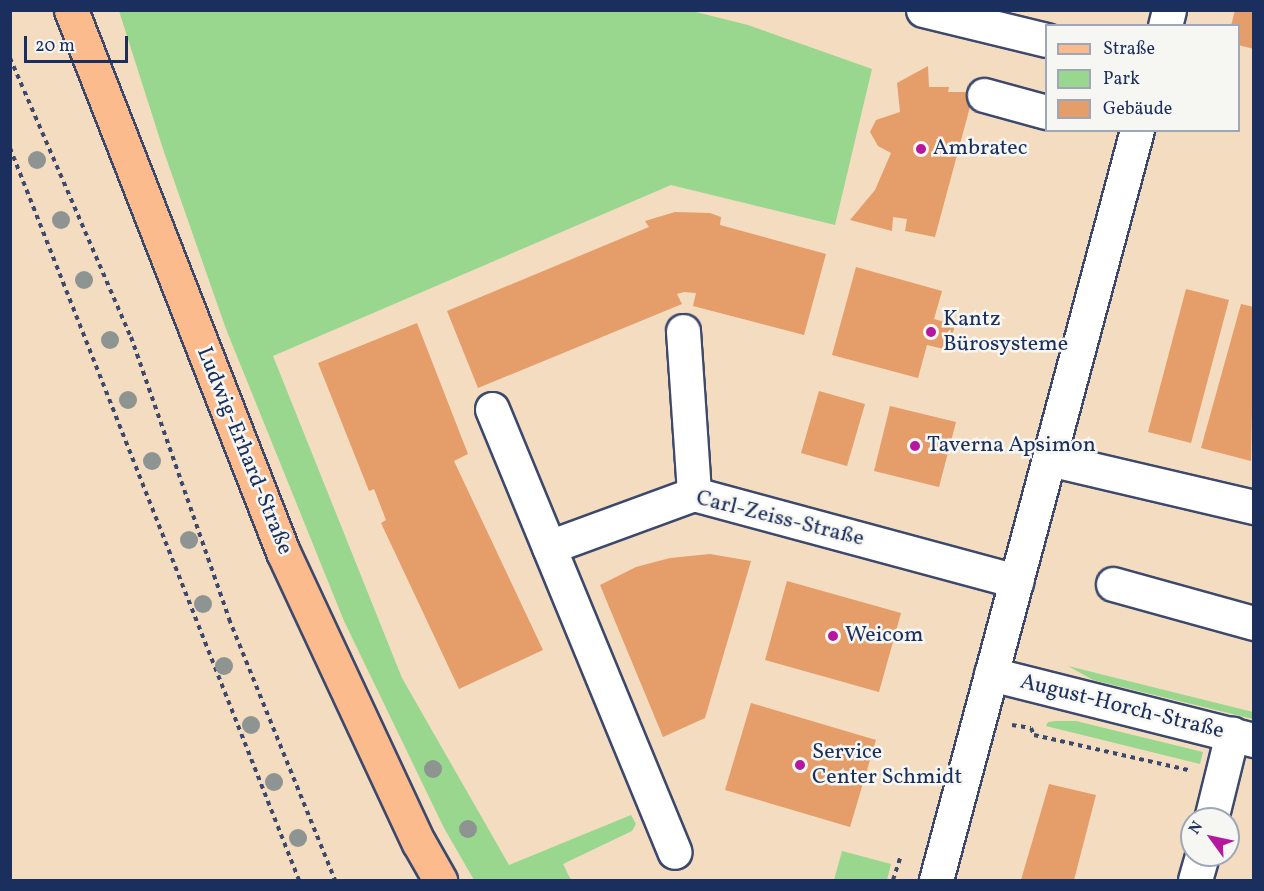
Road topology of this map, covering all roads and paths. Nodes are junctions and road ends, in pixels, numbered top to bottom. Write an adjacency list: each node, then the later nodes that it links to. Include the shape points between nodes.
1 (71, 10): 27 (main road, Ludwig-Erhard-Straße, via 283,552)
2 (922, 10): 3 (street)
3 (1045, 40)
4 (10, 58): 26 (path, via 131,337 229,619)
5 (984, 95): 6 (street)
6 (1045, 111)
7 (1127, 133): 11 (street)
8 (10, 148): 25 (path)
9 (683, 331): 12 (street)
10 (492, 409): 14 (street)
11 (1049, 459): 13 (street); 15 (street)
12 (694, 494): 14 (street, Carl-Zeiss-Straße); 15 (street, Carl-Zeiss-Straße)
13 (1254, 507)
14 (549, 548): 23 (street)
15 (1016, 581): 18 (street)
16 (1113, 584): 17 (street)
17 (1254, 623)
18 (991, 674): 20 (street, August-Horch-Straße); 29 (street)
19 (1031, 728): 21 (path, via 1034,735)
20 (1243, 737): 21 (street)
21 (1221, 777): 22 (street)
22 (1214, 807)
23 (675, 852)
24 (900, 858): 28 (path)
25 (299, 880)
26 (335, 880)
27 (440, 880)
28 (893, 880)
29 (936, 880)

